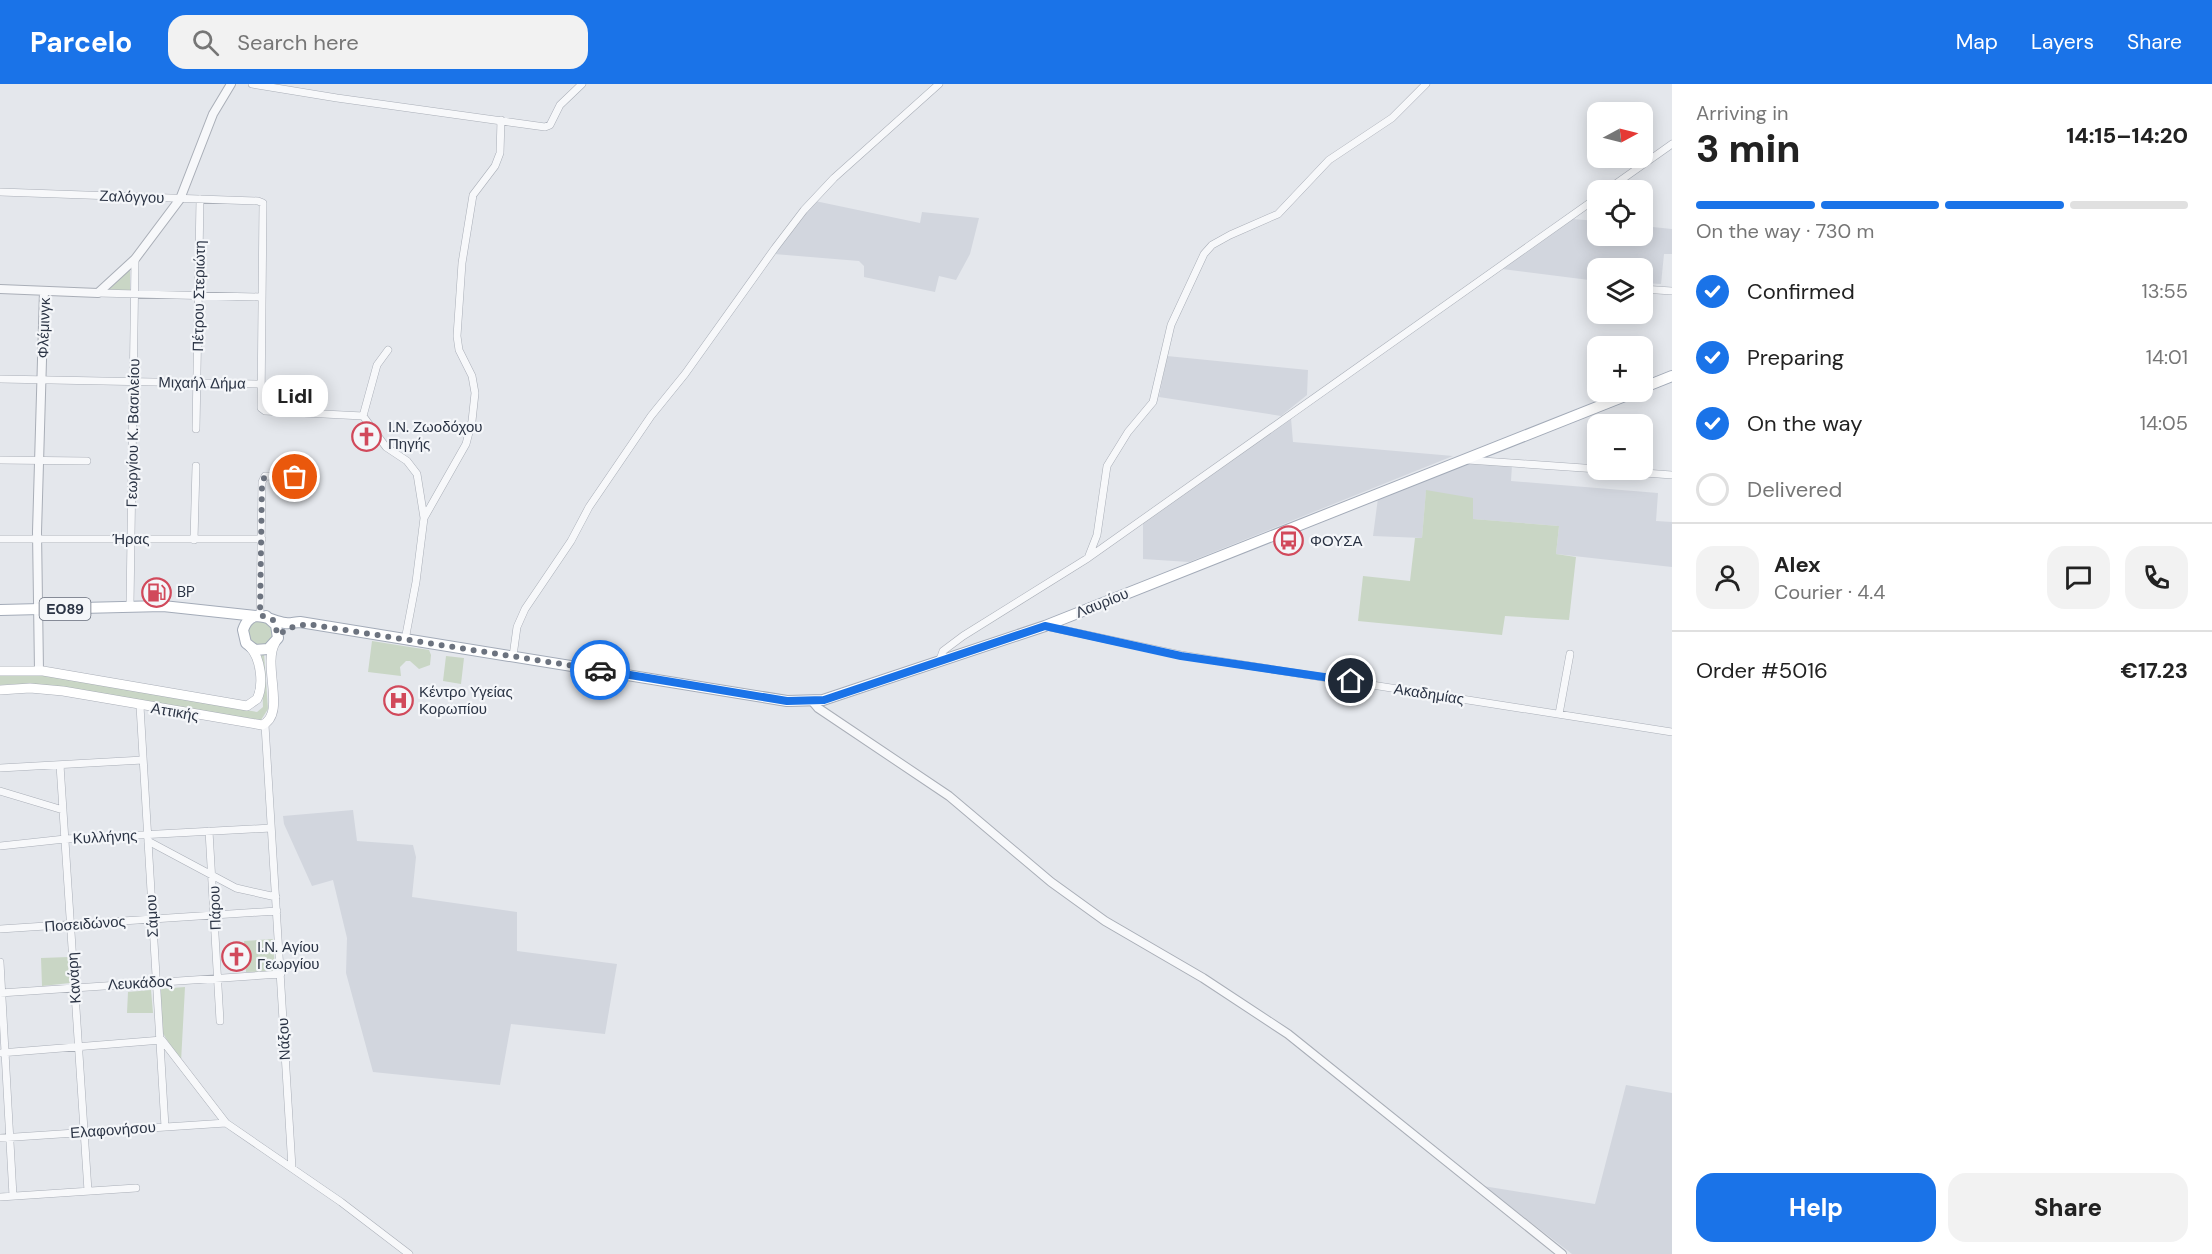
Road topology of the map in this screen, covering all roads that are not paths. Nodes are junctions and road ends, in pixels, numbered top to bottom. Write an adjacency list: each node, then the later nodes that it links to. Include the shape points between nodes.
1 (231, 84): 10 (street, via 213,114)
2 (252, 84): 6 (street)
3 (582, 84): 6 (street, via 560,105 550,125)
4 (939, 84): 61 (street, via 834,178 761,266 589,507 572,541 525,609 517,627)
5 (1426, 84): 48 (street, via 1392,118 1329,160 1278,214 1230,235 1204,254 1171,325 1153,402 1107,466 1097,535)
6 (501, 120): 42 (street, via 500,153 473,195 462,263 457,336 475,393 472,421 466,444)
7 (1672, 144): 8 (street)
8 (1621, 180)
9 (0, 192): 10 (street, Ζαλόγγου)
10 (180, 199): 11 (street, Ζαλόγγου); 13 (street)
11 (200, 199): 20 (street, Πέτρου Στεριώτη); 21 (street, Ζαλόγγου, via 262,203)
12 (1587, 205): 48 (street)
13 (135, 259): 18 (street); 19 (street, Γεωργίου Κ. Βασιλείου)
14 (0, 289): 16 (street)
15 (1653, 290): 17 (street)
16 (44, 291): 18 (street, Φλέμινγκ); 25 (street, Φλέμινγκ)
17 (1672, 291)
18 (98, 293): 19 (street)
19 (134, 293): 20 (street); 26 (street, Γεωργίου Κ. Βασιλείου)
20 (198, 295): 21 (street); 27 (street, Πέτρου Στεριώτη)
21 (260, 297): 28 (street)
22 (388, 350): 31 (street, via 377,365)
23 (1672, 376): 29 (main road)
24 (0, 379): 25 (street, Μιχαήλ Δήμα)
25 (42, 380): 26 (street, Μιχαήλ Δήμα); 34 (street, Φλέμινγκ)
26 (133, 381): 27 (street, Μιχαήλ Δήμα); 44 (street, Γεωργίου Κ. Βασιλείου)
27 (197, 382): 28 (street, Μιχαήλ Δήμα); 32 (street, Πέτρου Στεριώτη)
28 (259, 384): 31 (street, via 261,408 265,411)
29 (1653, 384)
30 (1610, 402): 35 (main road, Λαυρίου / ΕΟ89)
31 (363, 416): 42 (street, via 386,447 407,461 417,474)
32 (196, 429)
33 (0, 460): 34 (street)
34 (40, 460): 36 (street); 46 (street, Φλέμινγκ)
35 (1466, 460): 38 (street); 55 (main road, Λαυρίου / ΕΟ89)
36 (87, 461)
37 (196, 466): 47 (street)
38 (1587, 468)
39 (1653, 474): 40 (street)
40 (1672, 475)
41 (295, 477): 45 (street, via 263,478)
42 (424, 518): 58 (street)
43 (0, 539): 46 (street, Ήρας)
44 (131, 539): 46 (street, Ήρας); 47 (street, Ήρας); 49 (street, Γεωργίου Κ. Βασιλείου)
45 (261, 539): 47 (street, Ήρας); 53 (street)
46 (37, 540): 51 (street, Φλέμινγκ)
47 (194, 540)
48 (1088, 558): 62 (street, via 963,636 943,651)
49 (130, 606): 51 (main road, ΕΟ89); 52 (main road, ΕΟ89)
50 (0, 610): 51 (main road, ΕΟ89)
51 (40, 610): 64 (street, Φλέμινγκ)
52 (230, 611): 53 (main road, ΕΟ89); 56 (main road, via 240,619)
53 (260, 616): 54 (main road, Λαυρίου / ΕΟ89); 56 (main road, via 246,622); 57 (main road, via 276,625)
54 (307, 624): 57 (main road, ΕΟ89, via 289,628); 58 (main road, Λαυρίου / ΕΟ89)
55 (1045, 626): 62 (main road, Λαυρίου / ΕΟ89); 68 (street, Ακαδημίας, via 1181,656)
56 (243, 634): 59 (main road)
57 (276, 639): 59 (main road, ΕΟ89, via 262,651); 69 (main road, via 270,657 274,713)
58 (405, 640): 61 (main road, Λαυρίου / ΕΟ89)
59 (250, 647): 64 (main road, Αττικής, via 258,657 260,690 257,699 247,706)
60 (1570, 654): 68 (street)
61 (513, 656): 66 (main road, Λαυρίου / ΕΟ89, via 787,701)
62 (938, 663): 66 (main road, Λαυρίου / ΕΟ89, via 836,698)
63 (0, 671): 64 (main road, Αττικής)
64 (39, 671)
65 (0, 690): 67 (main road, Αττικής, via 63,691)
66 (812, 701): 109 (street, via 949,796 1051,882 1105,921 1212,983 1288,1034)
67 (140, 706): 69 (main road, Αττικής); 71 (street, Σάμου)
68 (1559, 714): 70 (street, Ακαδημίας)
69 (265, 725): 76 (street, Νάξου)
70 (1672, 732)
71 (143, 760): 72 (street); 78 (street, Σάμου)
72 (60, 765): 73 (street); 75 (street, Κανάρη)
73 (0, 768)
74 (0, 791): 75 (street)
75 (63, 810): 79 (street, Κανάρη)
76 (271, 828): 77 (street, Κυλλήνης); 82 (street, Νάξου)
77 (209, 831): 78 (street, Κυλλήνης); 81 (street, Πάρου)
78 (148, 838): 79 (street, Κυλλήνης); 81 (street); 85 (street, Σάμου)
79 (65, 839): 80 (street, Κυλλήνης); 86 (street, Κανάρη)
80 (0, 846)
81 (213, 876): 82 (street, via 236,888); 84 (street, Πάρου)
82 (276, 897): 83 (street, Νάξου)
83 (277, 911): 84 (street, Ποσειδώνος); 89 (street, Νάξου)
84 (215, 916): 85 (street, Ποσειδώνος); 90 (street, Πάρου)
85 (153, 920): 86 (street, Ποσειδώνος); 91 (street, Σάμου)
86 (70, 925): 87 (street, Ποσειδώνος); 92 (street, Κανάρη)
87 (0, 930)
88 (0, 962): 93 (street)
89 (280, 974): 90 (street, Λευκάδος); 103 (street, Νάξου)
90 (218, 978): 91 (street, Λευκάδος); 94 (street, Πάρου)
91 (156, 982): 92 (street, Λευκάδος); 95 (street, Σάμου)
92 (75, 987): 93 (street, Λευκάδος); 96 (street, Κανάρη)
93 (1, 993): 97 (street)
94 (220, 1021)
95 (159, 1039): 96 (street); 98 (street, via 165,1041); 99 (street, Σάμου)
96 (79, 1047): 97 (street); 100 (street, Κανάρη)
97 (2, 1053): 102 (street)
98 (226, 1123): 99 (street, Ελαφονήσου); 103 (street)
99 (165, 1127): 100 (street, Ελαφονήσου)
100 (84, 1132): 102 (street, Ελαφονήσου); 105 (street, Κανάρη)
101 (0, 1138): 102 (street, Ελαφονήσου)
102 (10, 1138): 106 (street)
103 (292, 1168): 108 (street)
104 (136, 1188): 105 (street)
105 (88, 1191): 106 (street)
106 (13, 1196): 107 (street)
107 (0, 1197)
108 (409, 1254)
109 (1562, 1254)

